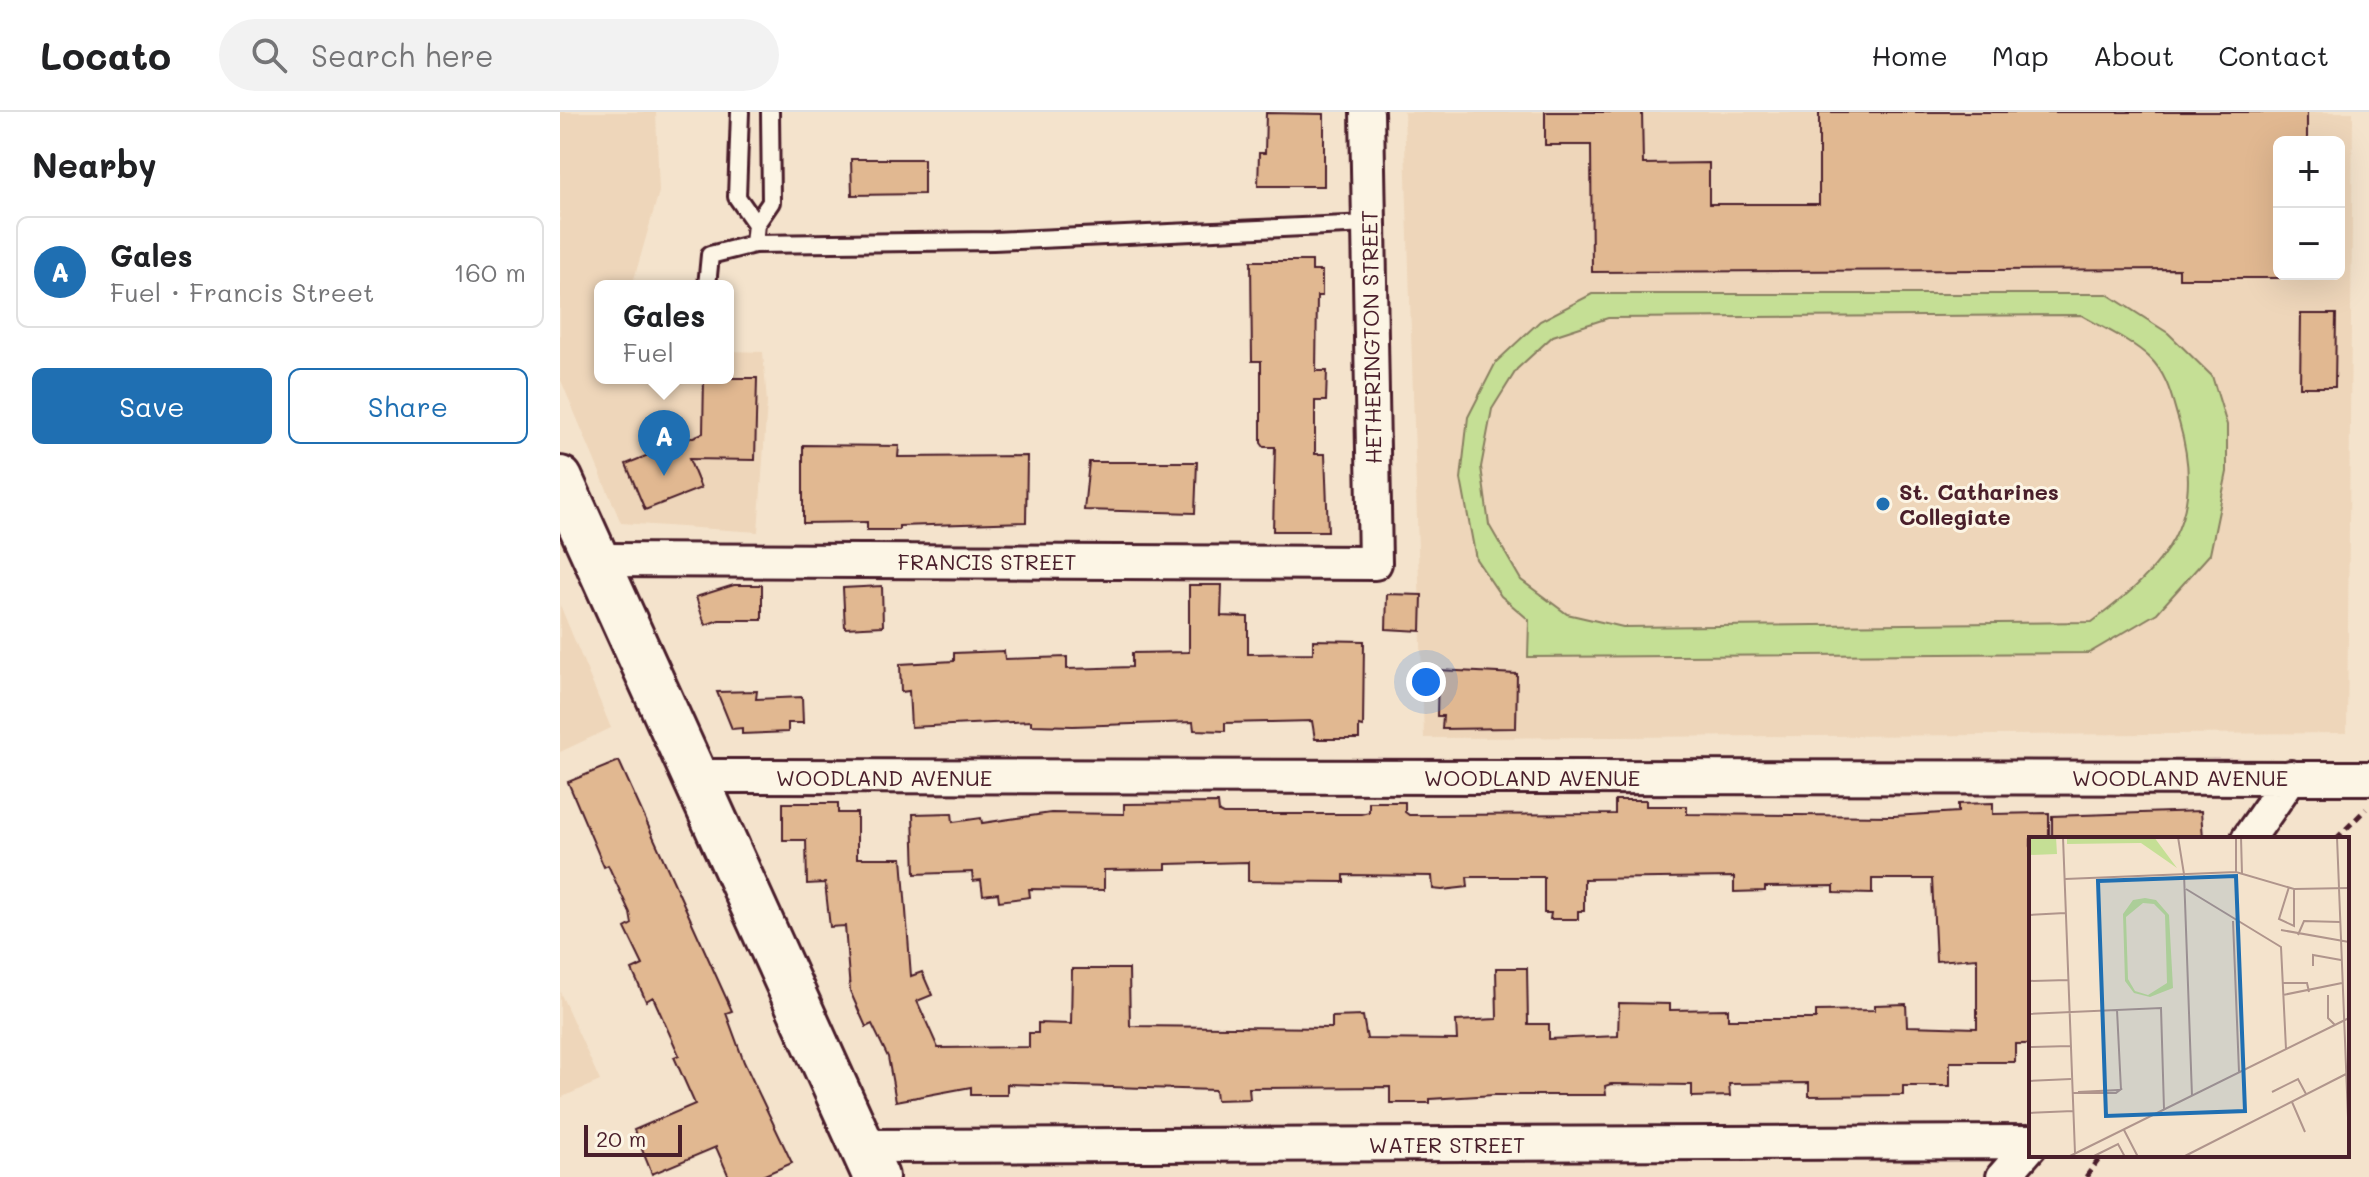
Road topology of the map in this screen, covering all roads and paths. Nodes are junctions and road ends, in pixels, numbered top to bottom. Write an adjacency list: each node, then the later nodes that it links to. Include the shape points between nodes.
1 (740, 112): 4 (lane, via 737,197)
2 (770, 112): 4 (lane, via 771,202)
3 (1367, 112): 5 (street, HETHERINGTON STREET)
4 (756, 224): 6 (lane)
5 (1369, 224): 6 (lane, via 993,241); 10 (street, HETHERINGTON STREET)
6 (754, 244): 7 (lane, via 710,255)
7 (708, 280)
8 (560, 479): 9 (main road)
9 (599, 560): 10 (street, FRANCIS STREET); 11 (main road)
10 (1375, 563)
11 (696, 776): 12 (street, WOODLAND AVENUE); 20 (main road)
12 (2291, 777): 13 (street, WOODLAND AVENUE); 15 (street)
13 (2369, 778)
14 (2369, 806): 16 (path)
15 (2249, 837)
16 (2338, 837)
17 (2029, 1144): 20 (street, WATER STREET)
18 (2029, 1146): 21 (street)
19 (2101, 1157): 22 (path)
20 (869, 1161)
21 (2003, 1177)
22 (2086, 1177)

